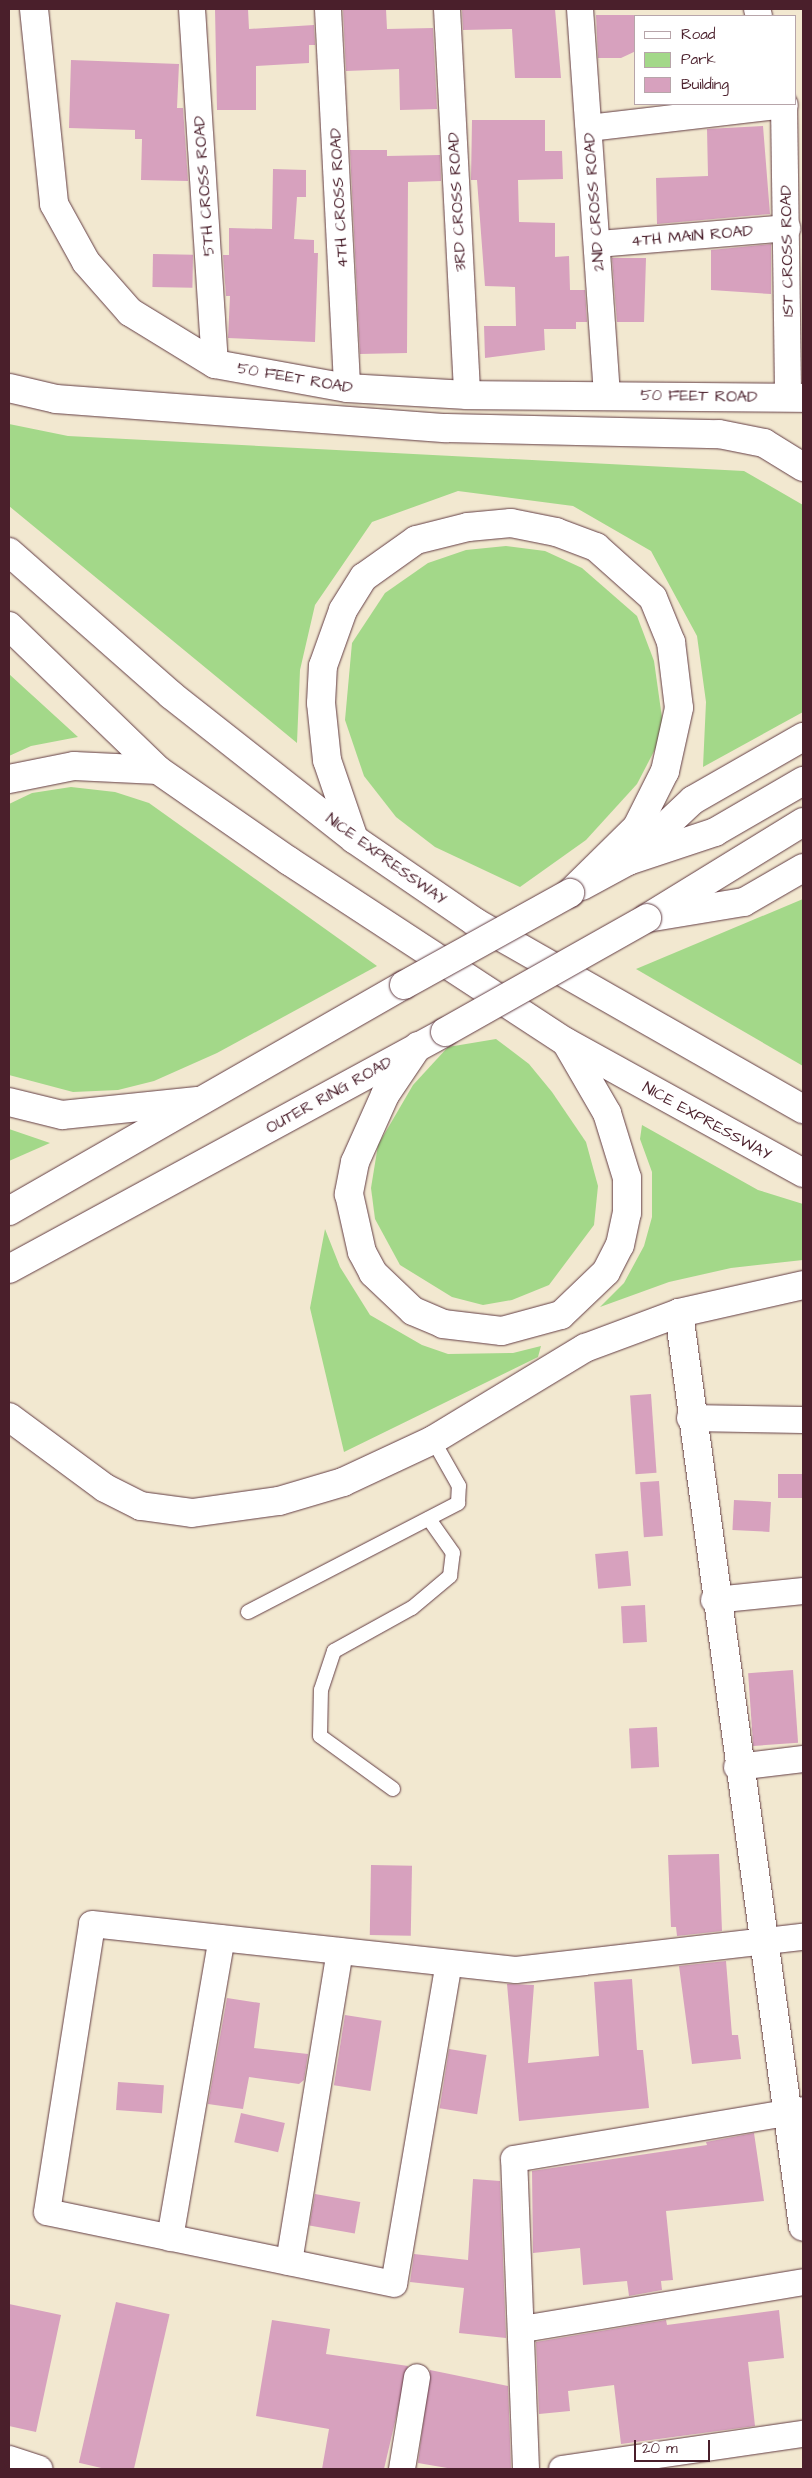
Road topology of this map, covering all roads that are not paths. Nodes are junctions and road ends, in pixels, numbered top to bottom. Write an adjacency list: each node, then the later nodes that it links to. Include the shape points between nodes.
1 (34, 9): 10 (main road, 50 FEET ROAD, via 54,204 86,262 130,312)
2 (192, 9): 10 (street, 5TH CROSS ROAD)
3 (328, 9): 12 (street, 4TH CROSS ROAD)
4 (447, 9): 13 (street, 3RD CROSS ROAD)
5 (580, 9): 7 (street, 2ND CROSS ROAD)
6 (784, 105): 7 (street); 8 (street, 1ST CROSS ROAD)
7 (589, 128): 9 (street, 2ND CROSS ROAD)
8 (787, 228): 9 (street, 4TH MAIN ROAD); 15 (street, 1ST CROSS ROAD)
9 (598, 244): 14 (street, 2ND CROSS ROAD)
10 (215, 364): 12 (main road, 50 FEET ROAD)
11 (9, 388): 16 (main road, via 56,399 437,427 719,434 764,443)
12 (347, 388): 13 (main road, 50 FEET ROAD)
13 (467, 395): 14 (main road, 50 FEET ROAD)
14 (607, 395): 15 (main road, 50 FEET ROAD)
15 (796, 398)
16 (803, 467)
17 (9, 552): 24 (main road, NICE EXPRESSWAY, via 171,695)
18 (9, 626): 20 (main road, NICE EXPRESSWAY)
19 (803, 737): 25 (main road, via 693,800)
20 (158, 770): 21 (main road, via 74,766); 29 (main road, NICE EXPRESSWAY)
21 (9, 779)
22 (797, 785): 25 (main road, via 716,832)
23 (803, 822): 28 (main road, OUTER RING ROAD)
24 (354, 839): 27 (main road, via 327,760 321,704 330,639 364,577 416,540 468,526 511,524 556,532 596,547 653,598 671,642 679,708 665,771 637,827); 33 (main road, NICE EXPRESSWAY, via 475,922)
25 (628, 861): 27 (main road)
26 (803, 868): 28 (main road, via 744,902)
27 (570, 893): 31 (main road, bridge)
28 (647, 918): 30 (main road, OUTER RING ROAD, bridge)
29 (566, 1042): 34 (main road, NICE EXPRESSWAY); 38 (main road, via 607,1112 627,1178 627,1213 620,1245 606,1272)
30 (418, 1046): 36 (main road, OUTER RING ROAD); 38 (main road, via 381,1102 355,1162 349,1194 362,1252 373,1273 413,1311 478,1331 535,1324)
31 (197, 1101): 32 (main road, via 62,1115); 35 (main road)
32 (9, 1102)
33 (801, 1106)
34 (803, 1173)
35 (9, 1211)
36 (9, 1269)
37 (803, 1285): 39 (main road)
38 (568, 1309): 40 (main road)
39 (679, 1313): 40 (main road); 42 (main road)
40 (585, 1348): 44 (main road)
41 (9, 1417): 44 (main road, via 105,1488 141,1506 167,1512 279,1501 343,1482)
42 (690, 1418): 43 (street); 47 (main road)
43 (803, 1420)
44 (434, 1440): 45 (lane, via 459,1486 458,1503)
45 (429, 1519): 48 (lane); 51 (lane, via 453,1553 450,1576 412,1608 334,1651 321,1690 320,1736)
46 (803, 1591): 47 (street)
47 (714, 1600): 50 (main road)
48 (248, 1612)
49 (803, 1759): 50 (street)
50 (737, 1767): 54 (main road)
51 (393, 1789)
52 (803, 1937): 54 (street)
53 (222, 1938): 55 (street); 59 (street); 59 (street, via 92,1924 47,2212)
54 (761, 1943): 55 (street, via 516,1970); 57 (main road)
55 (340, 1951): 60 (street)
56 (447, 1974): 60 (street, via 394,2284)
57 (796, 2111): 58 (main road); 62 (street, via 514,2158)
58 (803, 2227)
59 (170, 2238): 60 (street)
60 (289, 2262)
61 (803, 2282): 62 (street)
62 (523, 2329): 68 (street)
63 (417, 2377): 67 (street)
64 (803, 2434): 69 (street)
65 (9, 2459): 66 (street)
66 (39, 2469)
67 (402, 2469)
68 (526, 2469)
69 (562, 2469)

